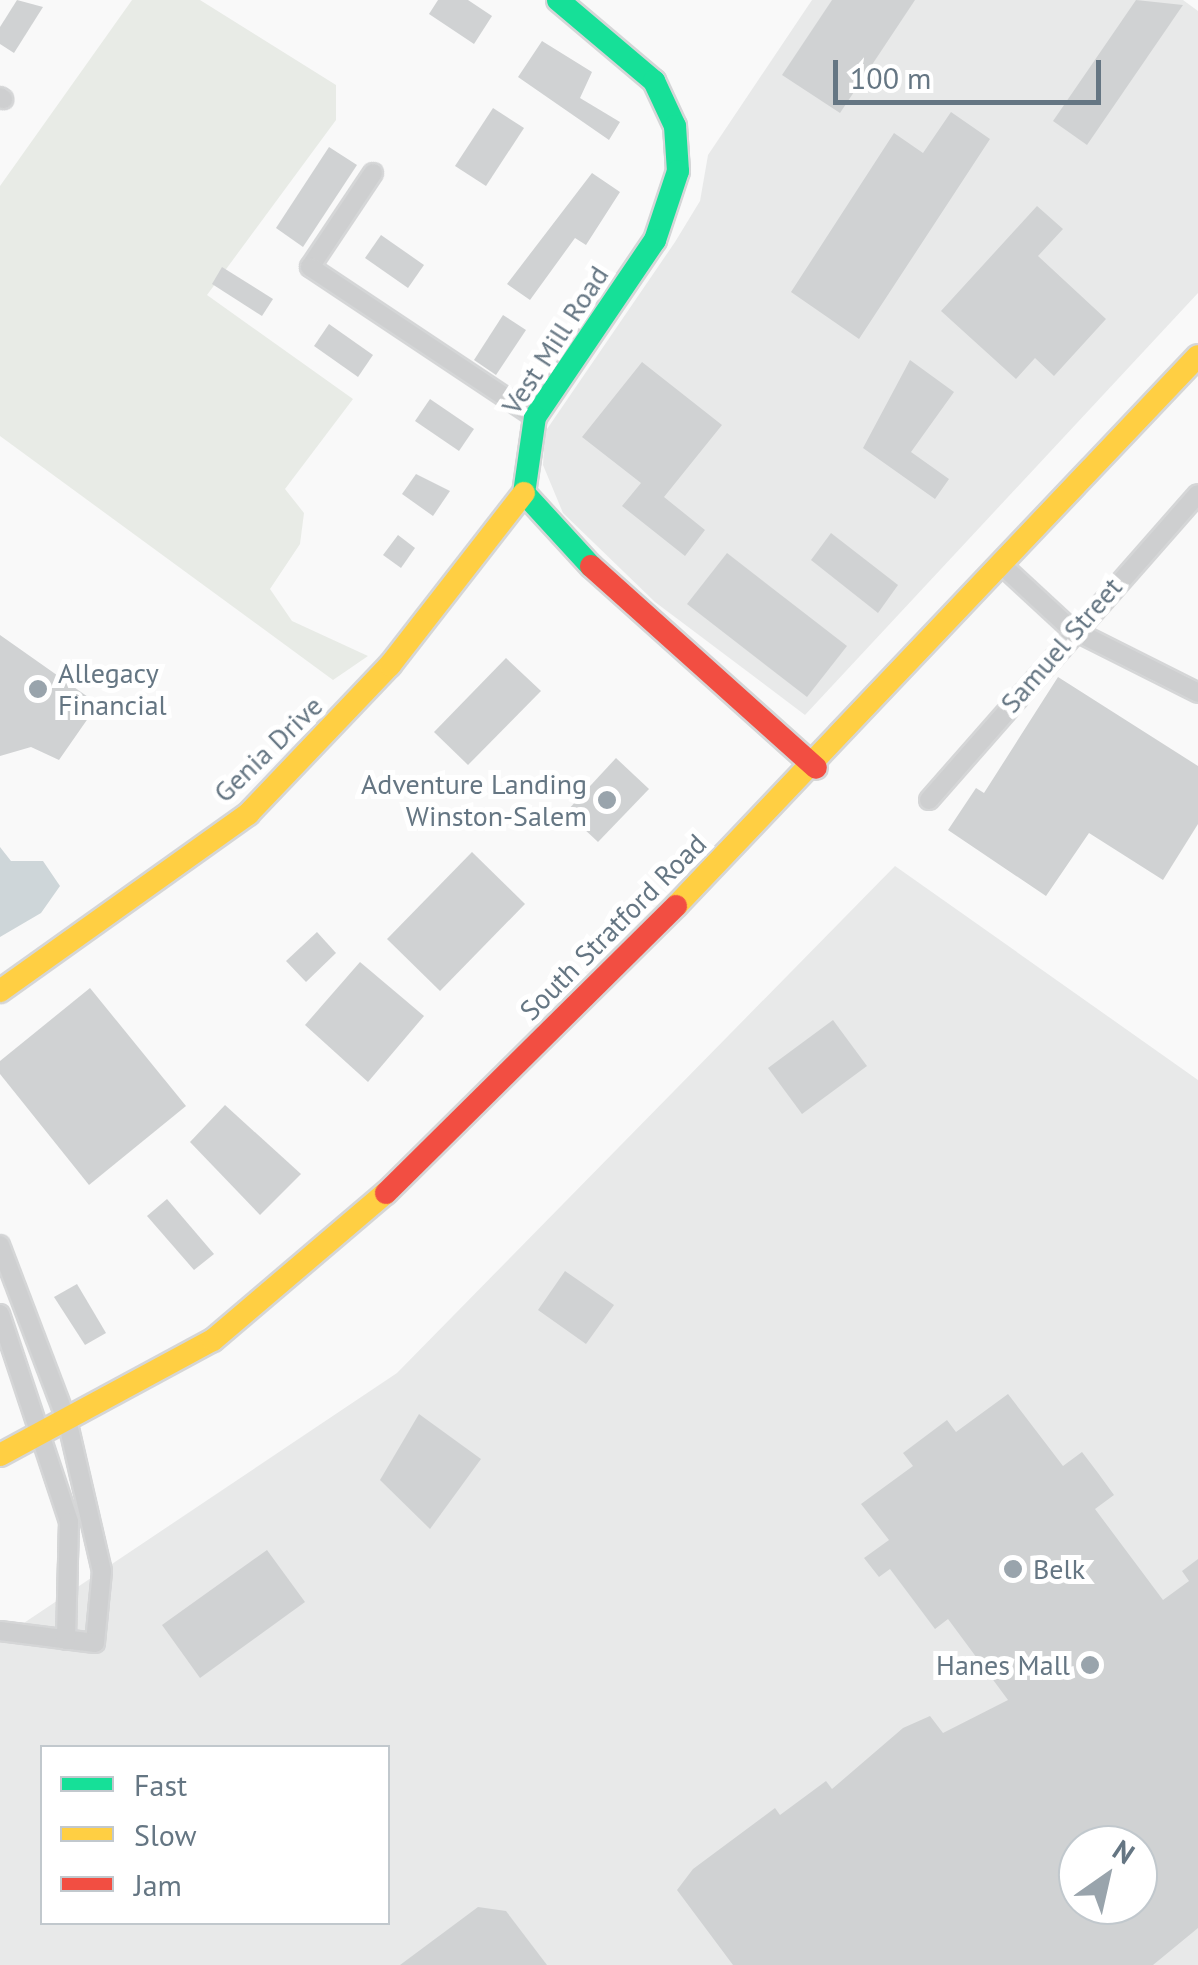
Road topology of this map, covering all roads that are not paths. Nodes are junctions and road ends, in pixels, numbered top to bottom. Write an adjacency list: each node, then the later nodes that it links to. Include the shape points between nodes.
1 (558, 0): 4 (street, Vest Mill Road, via 654,81 679,159 654,240)
2 (373, 173): 4 (street, via 310,266)
3 (1198, 356): 7 (street, South Stratford Road)
4 (535, 417): 5 (street, Vest Mill Road)
5 (524, 493): 10 (street, via 557,535); 12 (street, Genia Drive, via 390,665 248,814)
6 (1198, 494): 8 (street, Samuel Street)
7 (1006, 569): 8 (street); 10 (street, South Stratford Road)
8 (1071, 629): 9 (street); 11 (street, Samuel Street)
9 (1198, 693)
10 (816, 768): 15 (street, South Stratford Road, via 340,1238 214,1340)
11 (929, 800)
12 (0, 991)
13 (0, 1246): 15 (street)
14 (0, 1314): 16 (street)
15 (68, 1424): 16 (street, South Stratford Road); 19 (street, via 100,1535 94,1643)
16 (42, 1436): 17 (street, South Stratford Road); 19 (street, via 74,1552)
17 (0, 1455)
18 (0, 1631): 19 (street)
19 (66, 1640)

